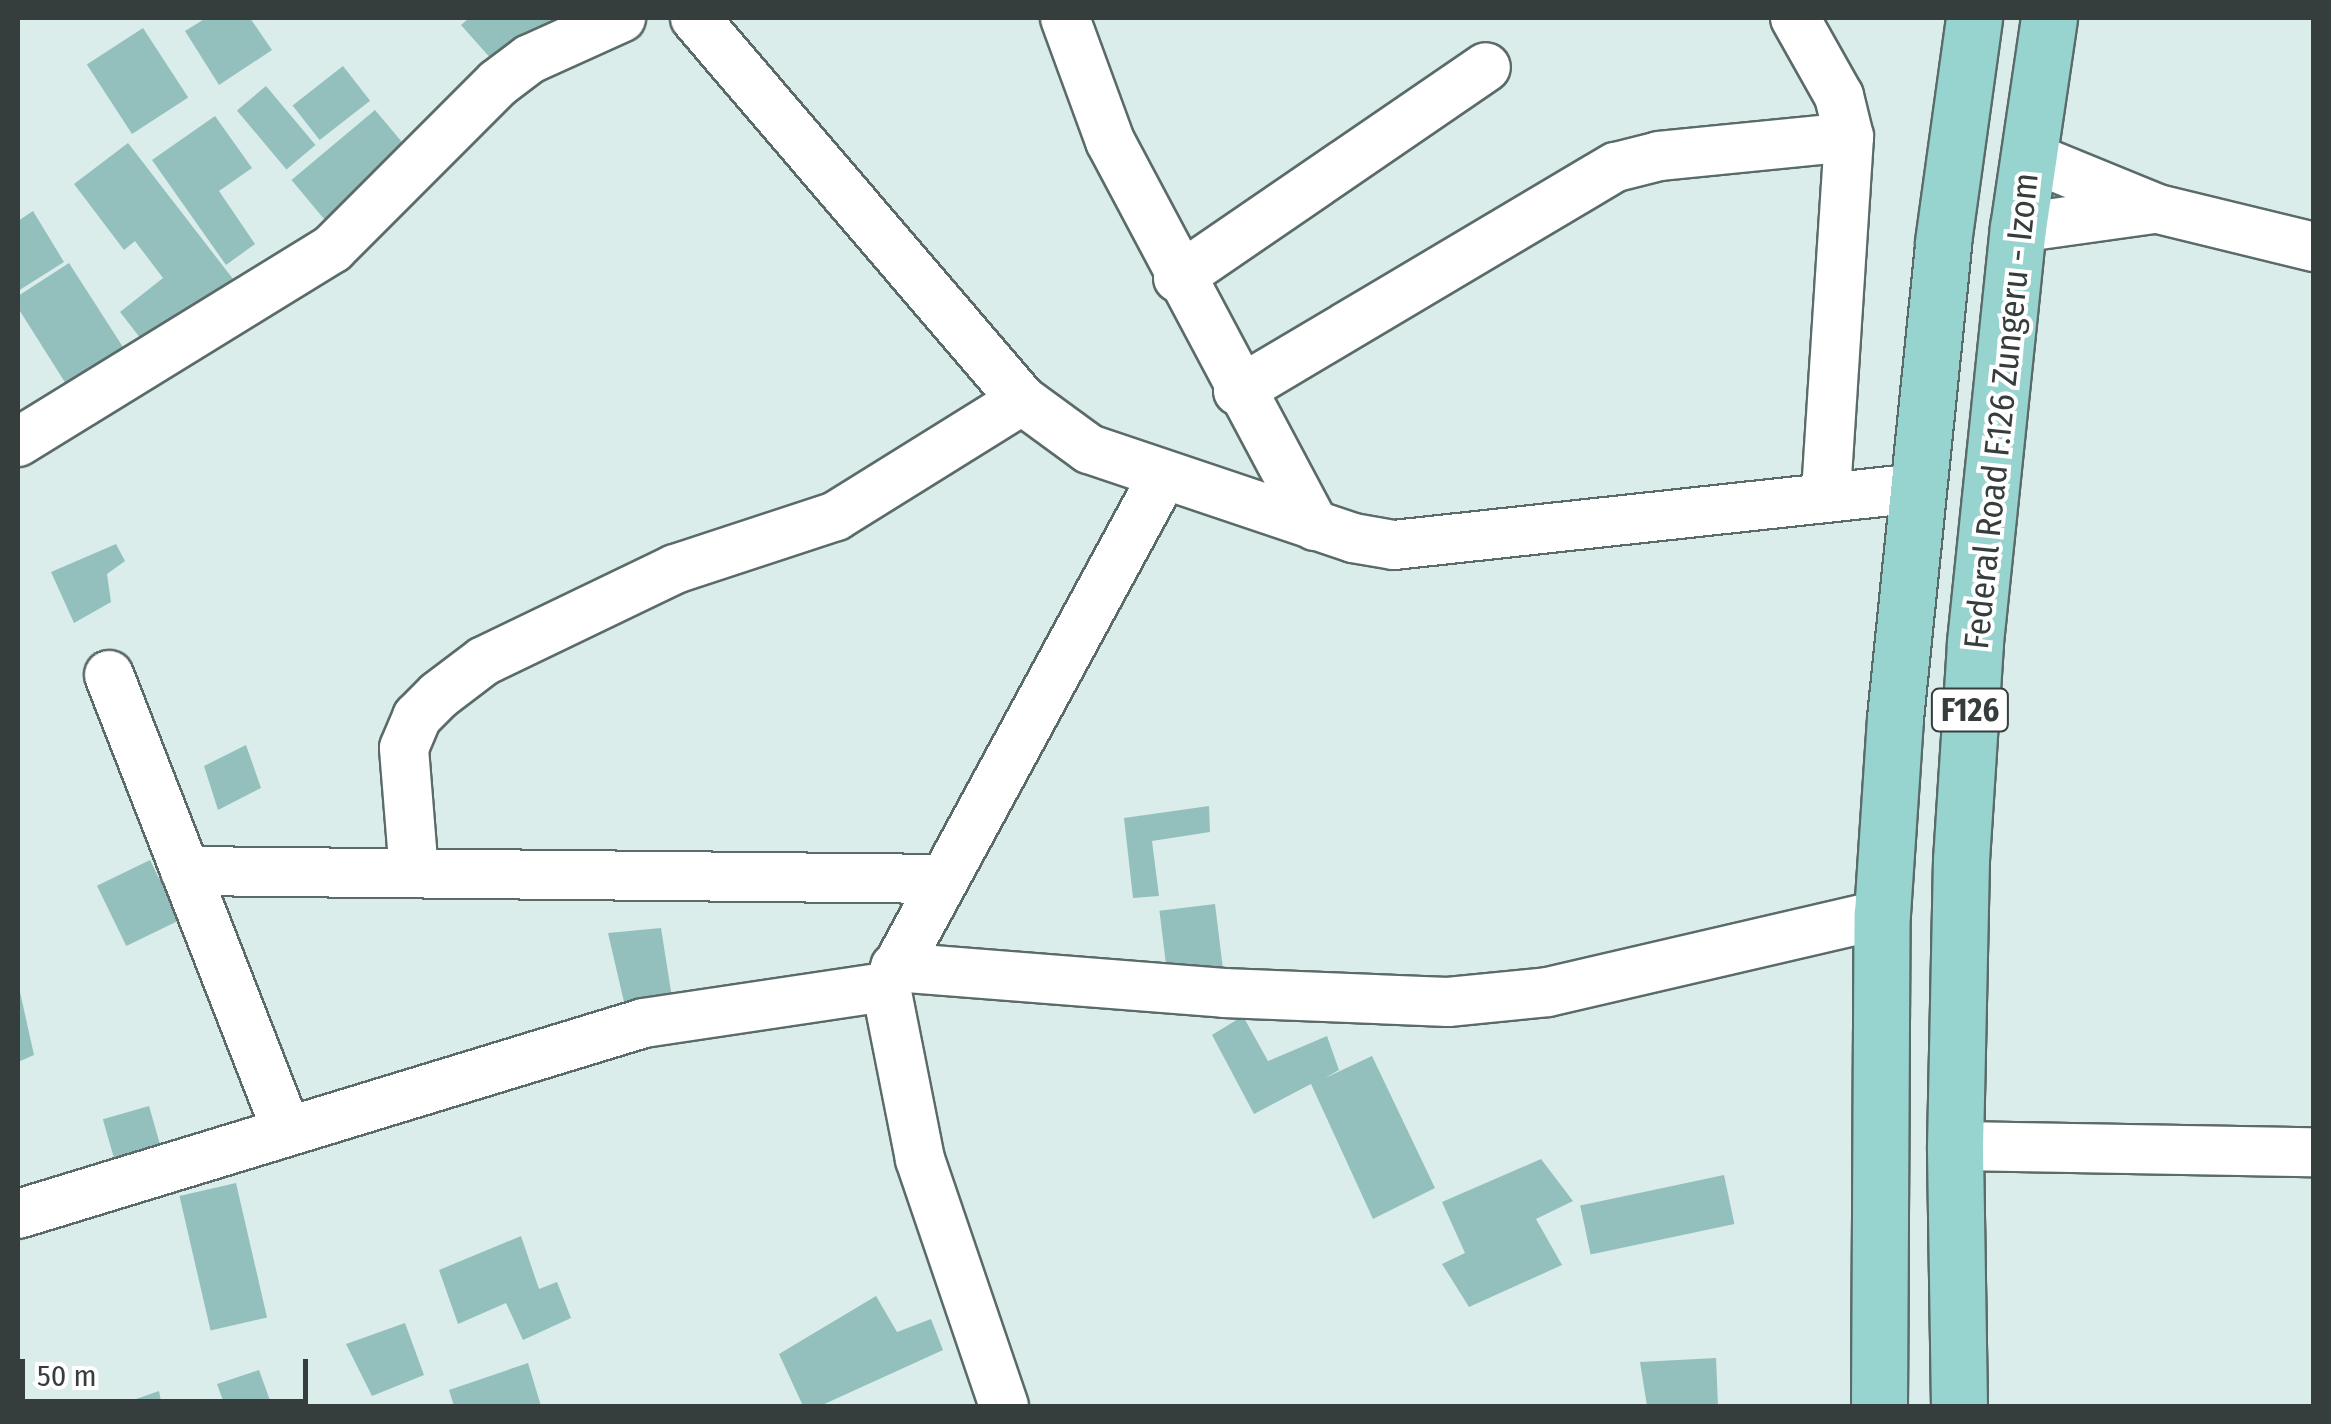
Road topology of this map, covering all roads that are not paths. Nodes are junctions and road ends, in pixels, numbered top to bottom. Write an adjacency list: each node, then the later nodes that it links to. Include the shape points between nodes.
1 (620, 18): 16 (street, via 530,59 498,83 332,249)
2 (695, 18): 15 (street)
3 (1065, 18): 13 (street, via 1110,141)
4 (1795, 18): 8 (street, via 1839,96)
5 (1974, 18): 18 (main road, Federal Road F.126 Zungeru - Izom / F126)
6 (2049, 18): 9 (main road, Federal Road F.126 Zungeru - Izom / F126)
7 (1486, 67): 13 (street)
8 (1850, 137): 14 (street, via 1659,156 1616,167); 19 (street)
9 (2028, 156): 10 (street); 11 (main road, Federal Road F.126 Zungeru - Izom / F126)
10 (2158, 209): 11 (street); 12 (street)
11 (2018, 228): 28 (main road, Federal Road F.126 Zungeru - Izom / F126, via 1975,642)
12 (2314, 247)
13 (1178, 278): 14 (street)
14 (1238, 391): 20 (street)
15 (1022, 400): 17 (street, via 1090,449); 23 (street, via 836,516 675,569 484,661 439,695 417,717 404,748)
16 (18, 442)
17 (1163, 476): 20 (street); 24 (street)
18 (1918, 488): 19 (street); 25 (main road, Federal Road F.126 Zungeru - Izom / F126)
19 (1826, 497): 20 (street, via 1394,545)
20 (1316, 526)
21 (109, 674): 22 (street)
22 (185, 870): 23 (street); 27 (street)
23 (414, 873): 24 (street)
24 (943, 879): 26 (street)
25 (1882, 914): 26 (street, via 1548,992 1448,1002); 32 (main road, Federal Road F.126 Zungeru - Izom / F126)
26 (891, 977): 27 (street, via 644,1023); 31 (street, via 920,1159)
27 (287, 1132): 30 (street)
28 (1954, 1146): 29 (street); 33 (main road, Federal Road F.126 Zungeru - Izom / F126)
29 (2314, 1152)
30 (18, 1214)
31 (1004, 1406)
32 (1878, 1406)
33 (1959, 1406)

